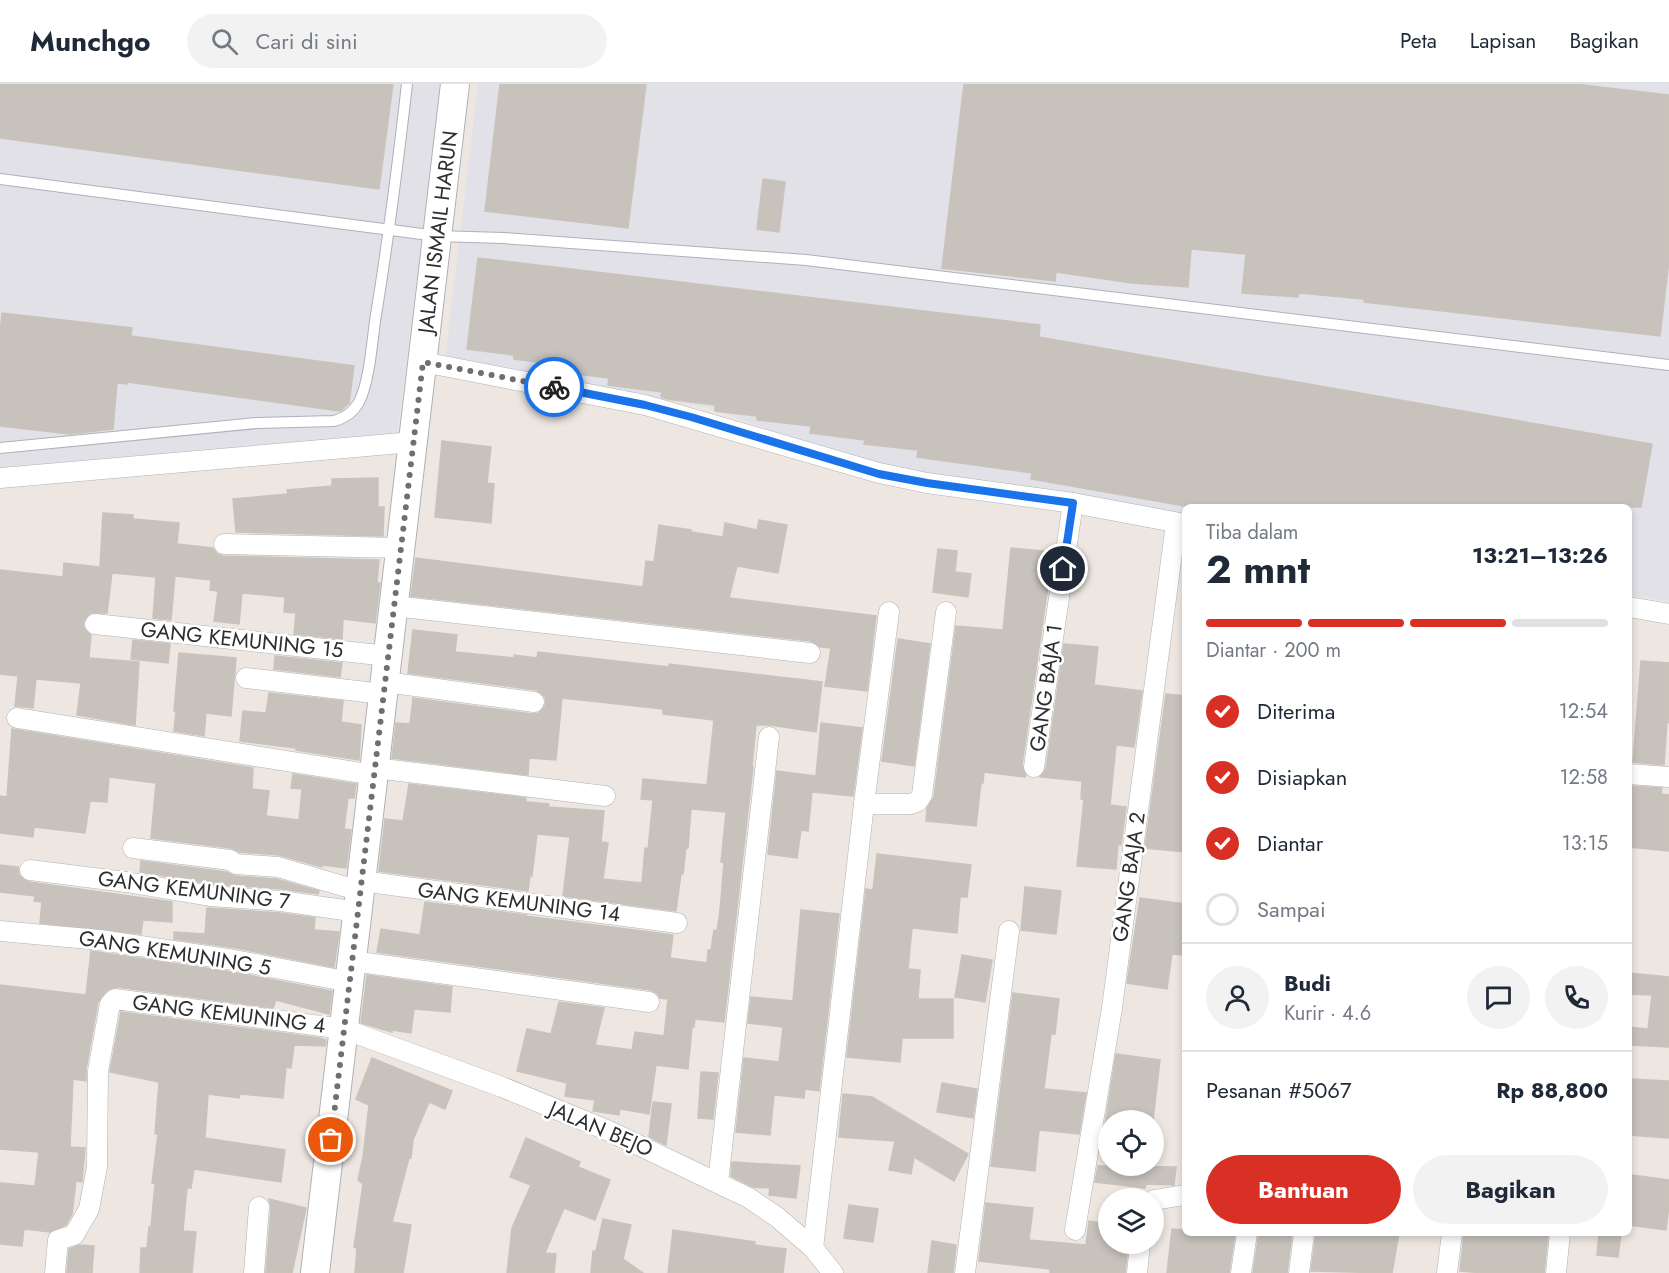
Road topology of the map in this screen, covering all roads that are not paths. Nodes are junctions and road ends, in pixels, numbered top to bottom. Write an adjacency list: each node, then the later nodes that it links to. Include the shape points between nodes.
1 (407, 84): 4 (lane)
2 (455, 84): 5 (street, JALAN ISMAIL HARUN)
3 (0, 179): 4 (lane)
4 (390, 228): 5 (lane); 9 (lane, via 363,391 359,403 343,418)
5 (437, 236): 6 (street, JALAN ISMAIL HARUN); 7 (lane, via 806,261)
6 (423, 362): 8 (street, JALAN ISMAIL HARUN); 11 (street, via 645,405 879,474)
7 (1669, 365)
8 (413, 442): 10 (street); 14 (street, JALAN ISMAIL HARUN)
9 (0, 448)
10 (0, 478)
11 (1073, 503): 12 (street); 27 (street, GANG BAJA 1)
12 (1180, 523): 46 (street, GANG BAJA 2, via 1112,1008)
13 (224, 544): 14 (street)
14 (400, 548): 15 (street, JALAN ISMAIL HARUN)
15 (394, 606): 21 (street); 22 (street, JALAN ISMAIL HARUN)
16 (1632, 608): 19 (street)
17 (889, 612): 32 (street)
18 (946, 612): 32 (street, via 922,795 911,804)
19 (1669, 614)
20 (95, 624): 22 (street, GANG KEMUNING 15)
21 (810, 653)
22 (386, 677): 23 (street); 24 (street); 28 (street, JALAN ISMAIL HARUN)
23 (246, 678)
24 (534, 702)
25 (17, 718): 28 (street)
26 (769, 737): 42 (street)
27 (1034, 767)
28 (374, 771): 31 (street); 35 (street, JALAN ISMAIL HARUN)
29 (1632, 774): 30 (street)
30 (1669, 777)
31 (605, 796)
32 (864, 804): 51 (street)
33 (133, 848): 35 (street, via 278,867)
34 (30, 870): 35 (street, GANG KEMUNING 7, via 210,896 281,901)
35 (360, 895): 36 (street, GANG KEMUNING 14); 39 (street, JALAN ISMAIL HARUN)
36 (677, 923)
37 (1009, 931): 57 (street)
38 (0, 932): 39 (street, GANG KEMUNING 5, via 100,940 234,960)
39 (351, 971): 40 (street, GANG KEMUNING 5); 41 (street, JALAN ISMAIL HARUN)
40 (650, 1002)
41 (344, 1029): 42 (street, JALAN BEJO, via 598,1126); 53 (street, GANG KEMUNING 4, via 115,999 110,1004 98,1071 97,1167 89,1209 74,1236 58,1240); 55 (street, JALAN ISMAIL HARUN)
42 (718, 1182): 51 (street, JALAN BEJO, via 777,1217)
43 (1182, 1196): 44 (street)
44 (1164, 1199)
45 (259, 1207): 54 (street)
46 (1075, 1230)
47 (1247, 1236): 59 (street)
48 (1304, 1236): 60 (street)
49 (1452, 1236): 61 (street)
50 (1560, 1236): 62 (street)
51 (813, 1248): 56 (street, JALAN BEJO)
52 (1139, 1254): 58 (street)
53 (55, 1273)
54 (254, 1273)
55 (315, 1273)
56 (832, 1273)
57 (965, 1273)
58 (1137, 1273)
59 (1241, 1273)
60 (1299, 1273)
61 (1447, 1273)
62 (1556, 1273)

